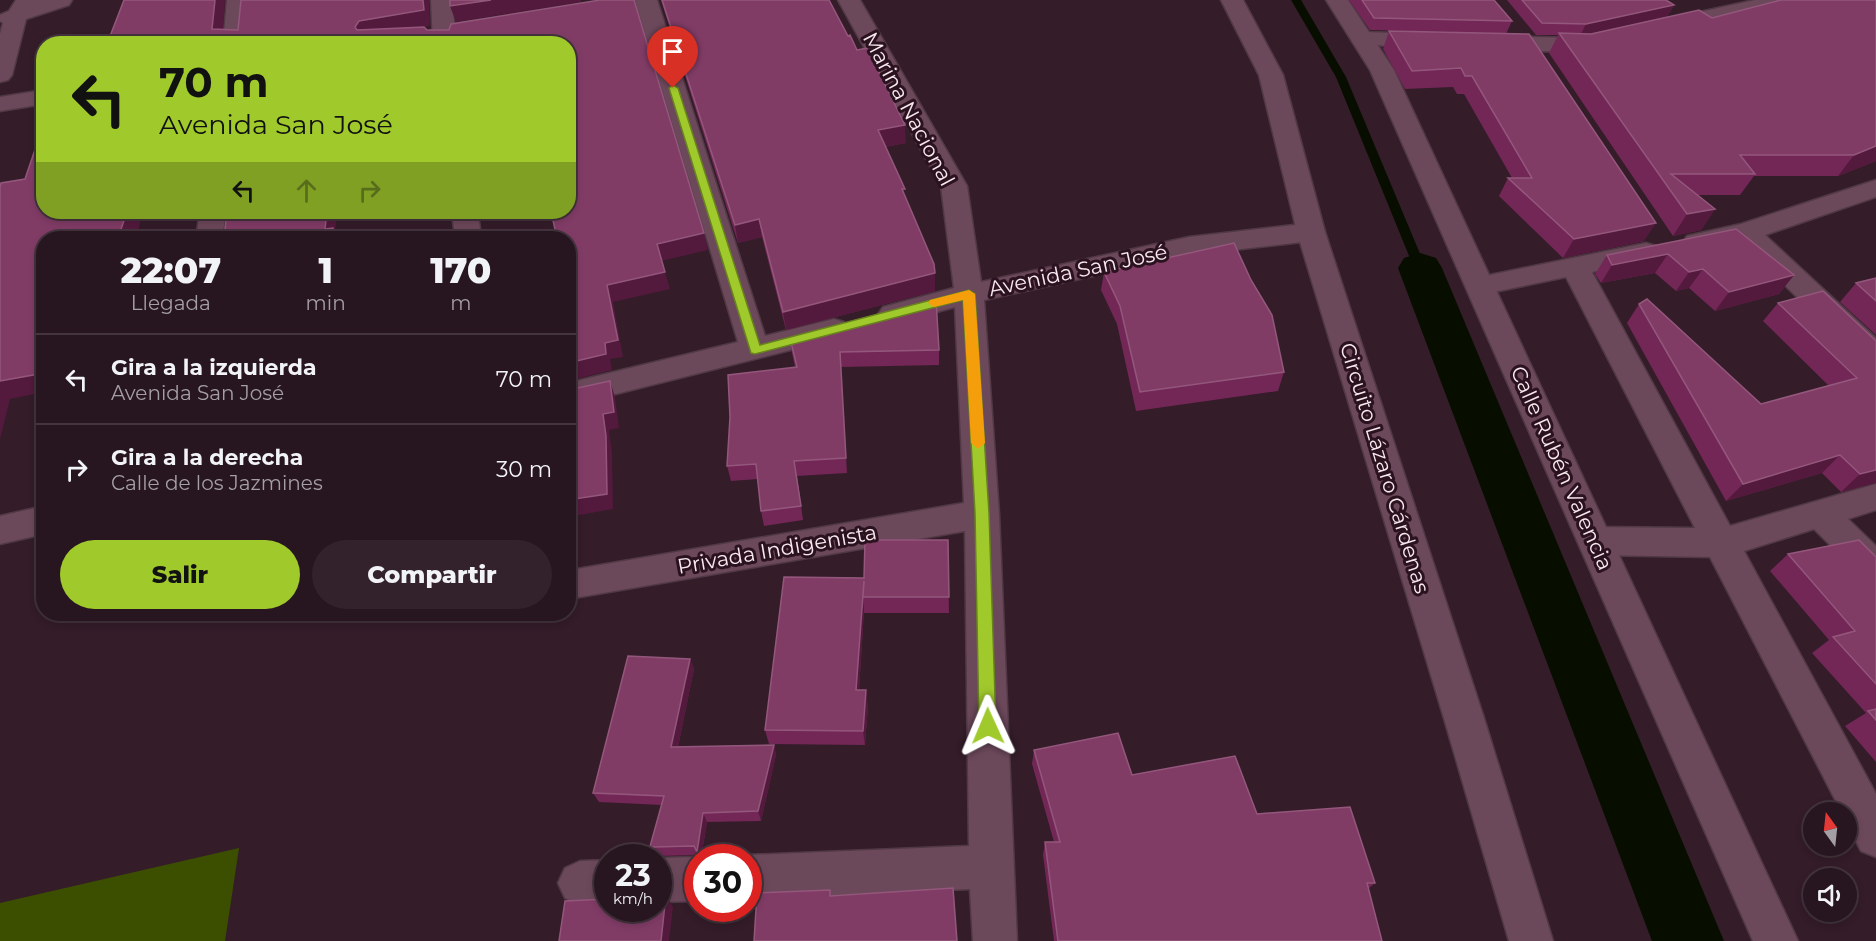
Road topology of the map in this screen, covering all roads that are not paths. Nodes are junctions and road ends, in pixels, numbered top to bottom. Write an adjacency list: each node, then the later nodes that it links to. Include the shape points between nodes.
1 (61, 0): 9 (street)
2 (238, 0): 12 (street)
3 (442, 0): 13 (street)
4 (849, 0): 25 (street, Marina Nacional, via 954,186)
5 (1232, 0): 21 (street, Circuito Lázaro Cárdenas, via 1271,75)
6 (1337, 0): 16 (street, Calle Rubén Valencia)
7 (1784, 0): 11 (street)
8 (641, 1): 26 (street)
9 (14, 12): 17 (street)
10 (466, 29): 14 (street)
11 (1648, 30)
12 (235, 36)
13 (444, 36)
14 (449, 36)
15 (1614, 38): 16 (street, via 1580,45)
16 (1362, 39): 24 (street, Calle Rubén Valencia, via 1383,70)
17 (0, 75)
18 (36, 98): 19 (street)
19 (0, 104)
20 (1876, 188): 22 (street)
21 (1311, 232): 25 (street, Avenida San José, via 1190,246); 42 (street, Circuito Lázaro Cárdenas)
22 (1746, 232): 23 (street, via 1664,241); 27 (street)
23 (1575, 267): 24 (street); 35 (street)
24 (1480, 286): 34 (street, Calle Rubén Valencia)
25 (969, 294): 26 (street, Avenida San José); 30 (street, Marina Nacional)
26 (755, 350): 28 (street, Avenida San José)
27 (1876, 355)
28 (576, 393)
29 (1876, 497): 31 (street)
30 (982, 513): 37 (street, Privada Indigenista); 39 (street, Marina Nacional)
31 (1819, 513): 35 (street); 36 (street)
32 (36, 522): 33 (street)
33 (0, 530)
34 (1595, 541): 35 (street); 43 (street, Calle Rubén Valencia)
35 (1722, 543): 38 (street)
36 (1876, 568)
37 (576, 584)
38 (1876, 836)
39 (991, 867): 40 (street); 41 (street, Marina Nacional)
40 (762, 876)
41 (995, 941)
42 (1531, 941)
43 (1776, 941)

